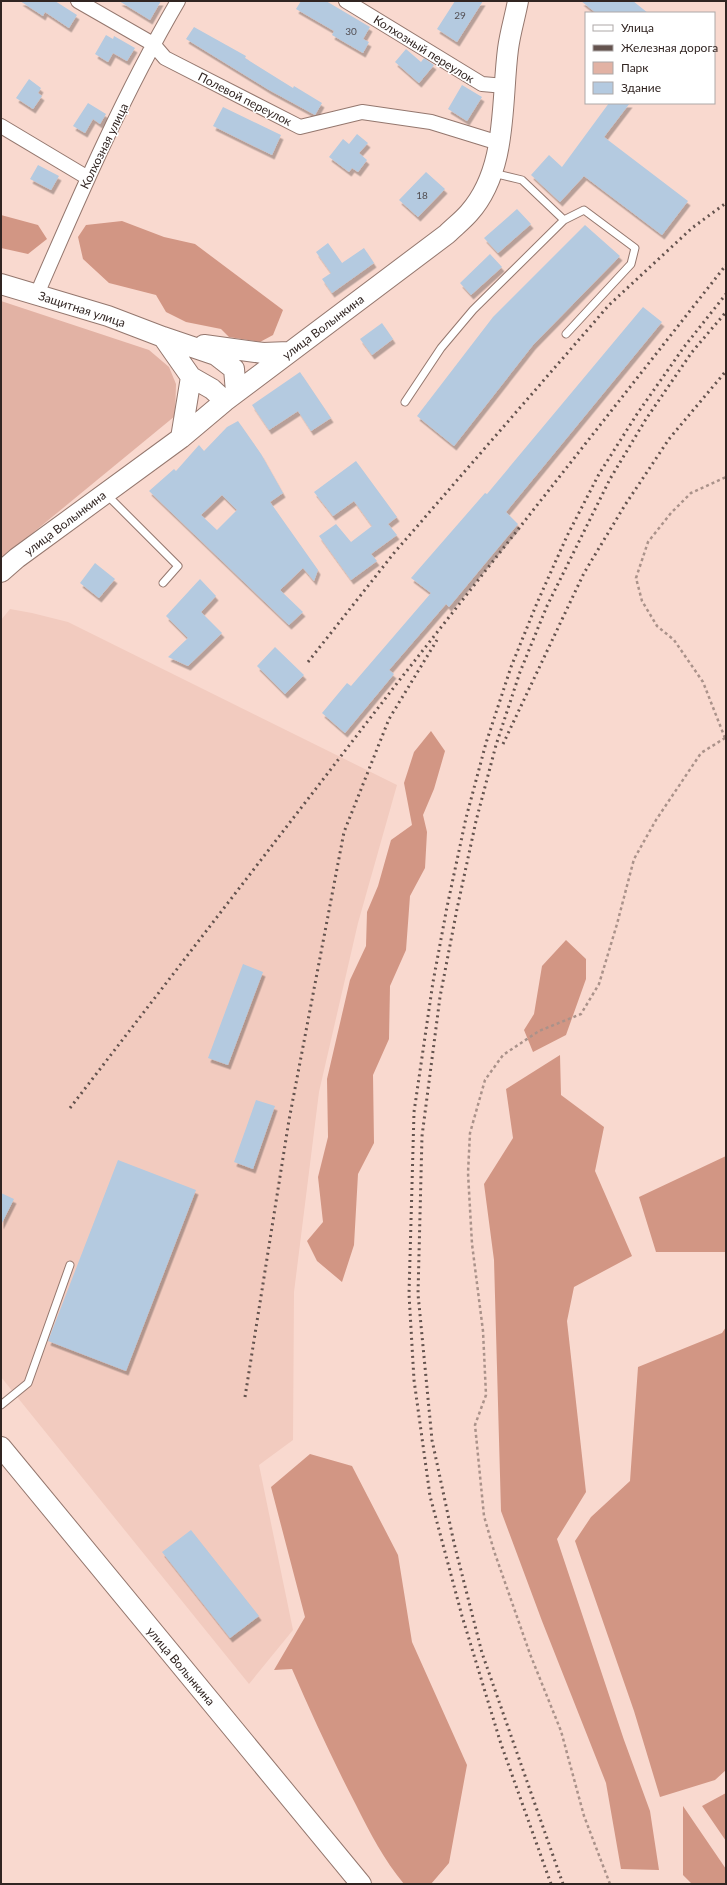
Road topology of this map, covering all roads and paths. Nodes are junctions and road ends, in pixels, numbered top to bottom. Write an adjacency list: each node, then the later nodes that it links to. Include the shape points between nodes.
1 (78, 1): 5 (street, Полевой переулок)
2 (178, 1): 5 (street, Колхозная улица)
3 (346, 1): 6 (street, Колхозный переулок, via 482,84)
4 (518, 1): 6 (street, улица Волынкина, via 508,48)
5 (153, 44): 8 (street, Полевой переулок, via 165,58 300,127 362,112 431,122); 10 (street, Колхозная улица)
6 (505, 86): 8 (street, улица Волынкина)
7 (1, 126): 10 (street)
8 (499, 143): 9 (street, улица Волынкина)
9 (492, 172): 11 (lane, via 522,180); 16 (street, улица Волынкина, via 469,212 447,234)
10 (88, 178): 13 (street, Колхозная улица)
11 (564, 220): 14 (lane, via 584,210 635,248 631,264); 19 (lane, via 473,310 441,348)
12 (1, 284): 13 (street, Защитная улица)
13 (37, 294): 15 (street, Защитная улица, via 108,316)
14 (566, 334)
15 (163, 337): 16 (street, via 263,353); 17 (street); 18 (street, via 216,355 234,369)
16 (289, 352): 18 (street, улица Волынкина)
17 (192, 377): 18 (street, via 212,389); 20 (street)
18 (231, 396): 20 (street, улица Волынкина)
19 (405, 402)
20 (181, 438): 22 (street, улица Волынкина)
21 (726, 477): 26 (path, via 691,493 671,513 648,542 636,578 642,602 657,626 674,640 703,682)
22 (105, 493): 23 (street, улица Волынкина); 24 (lane, via 178,566)
23 (1, 572)
24 (163, 583)
25 (726, 734): 26 (path)
26 (725, 739): 31 (path, via 701,753 656,820 634,859 599,984 581,1014 539,1031 503,1055 485,1080 470,1133 468,1173 472,1244 484,1331 486,1395 475,1425 484,1516 530,1654 561,1731 584,1816)
27 (70, 1265): 28 (lane, via 28,1383)
28 (1, 1405)
29 (1, 1447): 30 (street, улица Волынкина)
30 (361, 1884)
31 (610, 1884)

